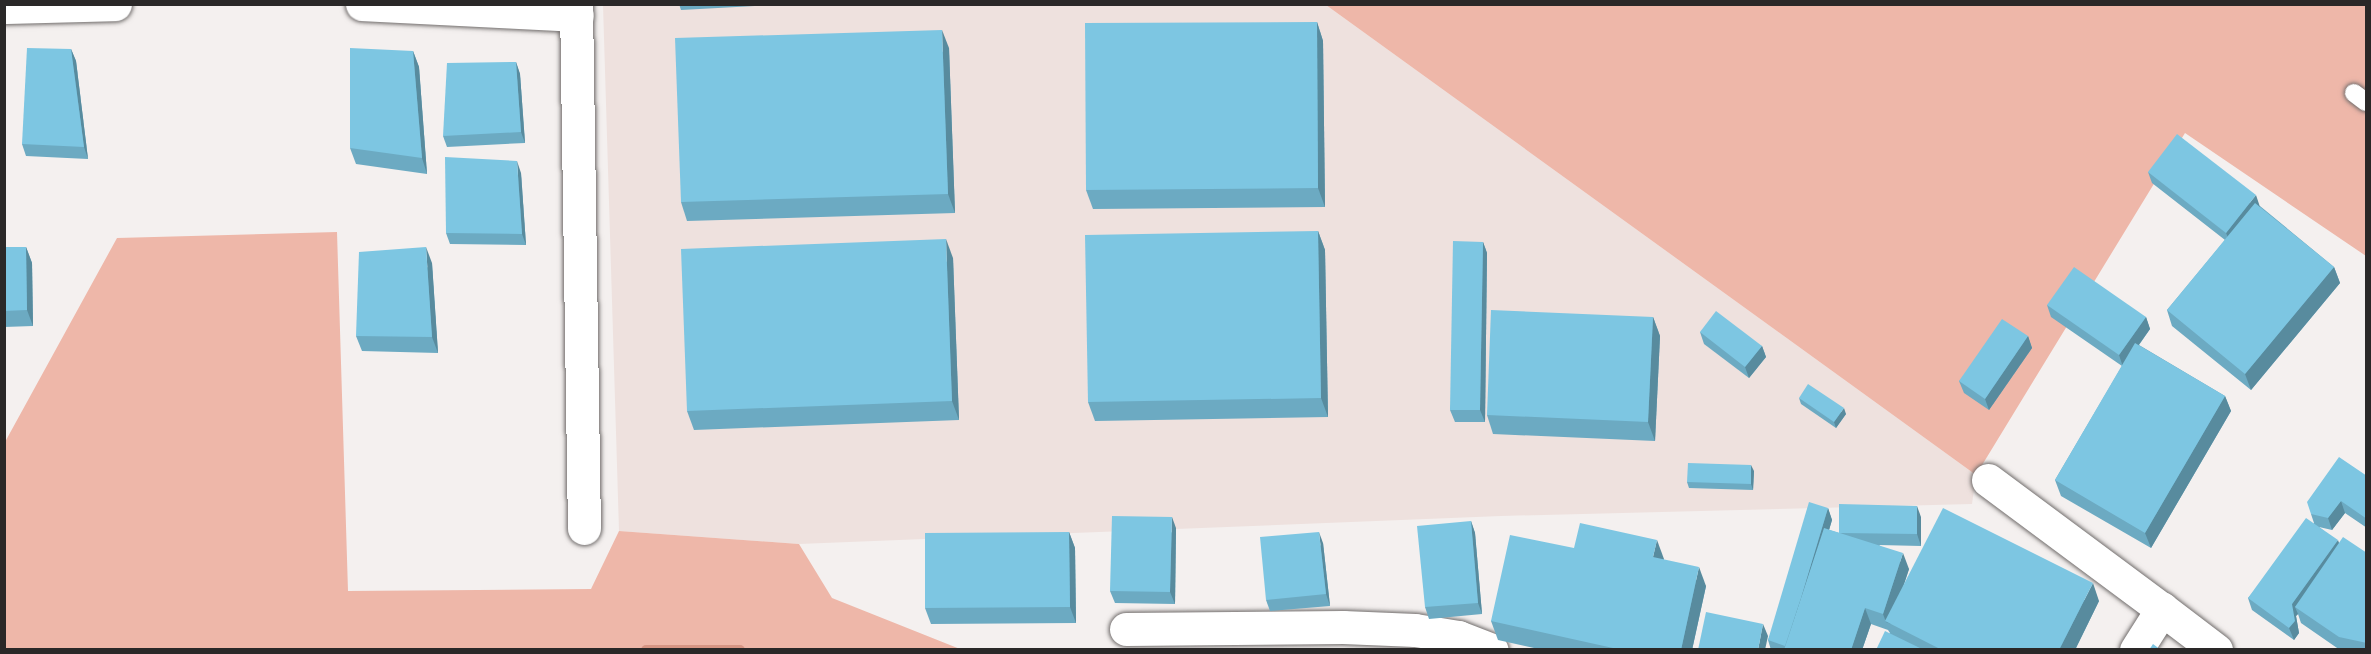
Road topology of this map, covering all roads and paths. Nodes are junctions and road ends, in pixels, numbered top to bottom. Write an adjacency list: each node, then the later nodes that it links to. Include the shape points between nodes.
1 (115, 4): 3 (street)
2 (362, 4): 4 (street)
3 (4, 7)
4 (577, 10): 6 (street)
5 (1988, 480): 7 (street)
6 (585, 528)
7 (2162, 609): 10 (street); 11 (street)
8 (1126, 629): 9 (street, via 1415,630 1458,637)
9 (1492, 650)
10 (2136, 650)
11 (2216, 650)

